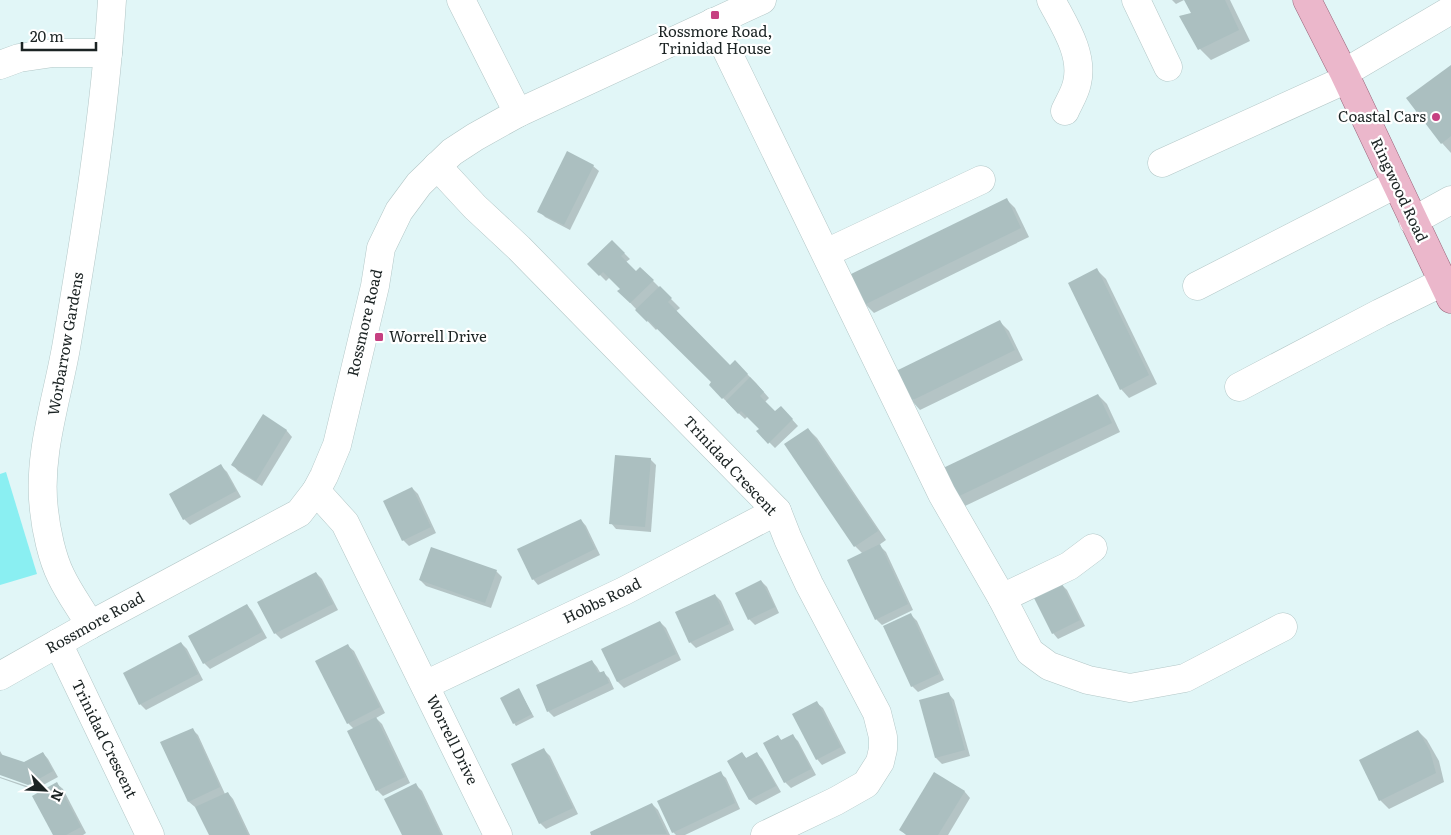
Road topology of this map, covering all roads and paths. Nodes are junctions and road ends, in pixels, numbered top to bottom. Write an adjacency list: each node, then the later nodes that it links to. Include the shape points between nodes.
1 (112, 0): 9 (street, Worbarrow Gardens)
2 (461, 0): 14 (street)
3 (762, 0): 8 (street, Rossmore Road)
4 (1051, 0): 13 (street, via 1072,41 1079,65 1077,84)
5 (1136, 0): 11 (street)
6 (1307, 0): 12 (main road, Ringwood Road)
7 (1451, 10): 12 (street)
8 (713, 22): 14 (street, Rossmore Road); 21 (street)
9 (108, 53): 10 (street, via 53,53 18,58); 29 (street, Worbarrow Gardens, via 83,248 42,467 49,539 60,575)
10 (0, 65)
11 (1168, 67)
12 (1345, 76): 15 (street); 18 (main road, Ringwood Road)
13 (1065, 112)
14 (518, 113): 16 (street, Rossmore Road, via 452,152)
15 (1162, 164)
16 (437, 166): 25 (street, Rossmore Road, via 399,211 381,248 337,445); 26 (street, Trinidad Crescent)
17 (981, 180): 21 (street)
18 (1396, 184): 20 (main road, Ringwood Road); 22 (street)
19 (1451, 200): 20 (street)
20 (1413, 221): 23 (main road, Ringwood Road)
21 (826, 253): 28 (street, via 942,494)
22 (1197, 286)
23 (1447, 290): 24 (street, via 1380,313)
24 (1239, 387)
25 (316, 490): 29 (street, Rossmore Road, via 299,513); 33 (street, Worrell Drive, via 345,523)
26 (777, 512): 33 (street, Hobbs Road, via 624,591); 36 (street, Trinidad Crescent, via 876,713 883,749 877,768 866,784)
27 (1094, 548): 28 (street, via 1069,566)
28 (1002, 598): 30 (street, via 1030,652 1049,666 1088,680 1130,688 1185,678)
29 (90, 625): 31 (street, Rossmore Road)
30 (1283, 628)
31 (58, 643): 32 (street, Rossmore Road); 34 (street, Trinidad Crescent)
32 (0, 676)
33 (425, 685): 35 (street, Worrell Drive)
34 (150, 835)
35 (498, 835)
36 (765, 835)

